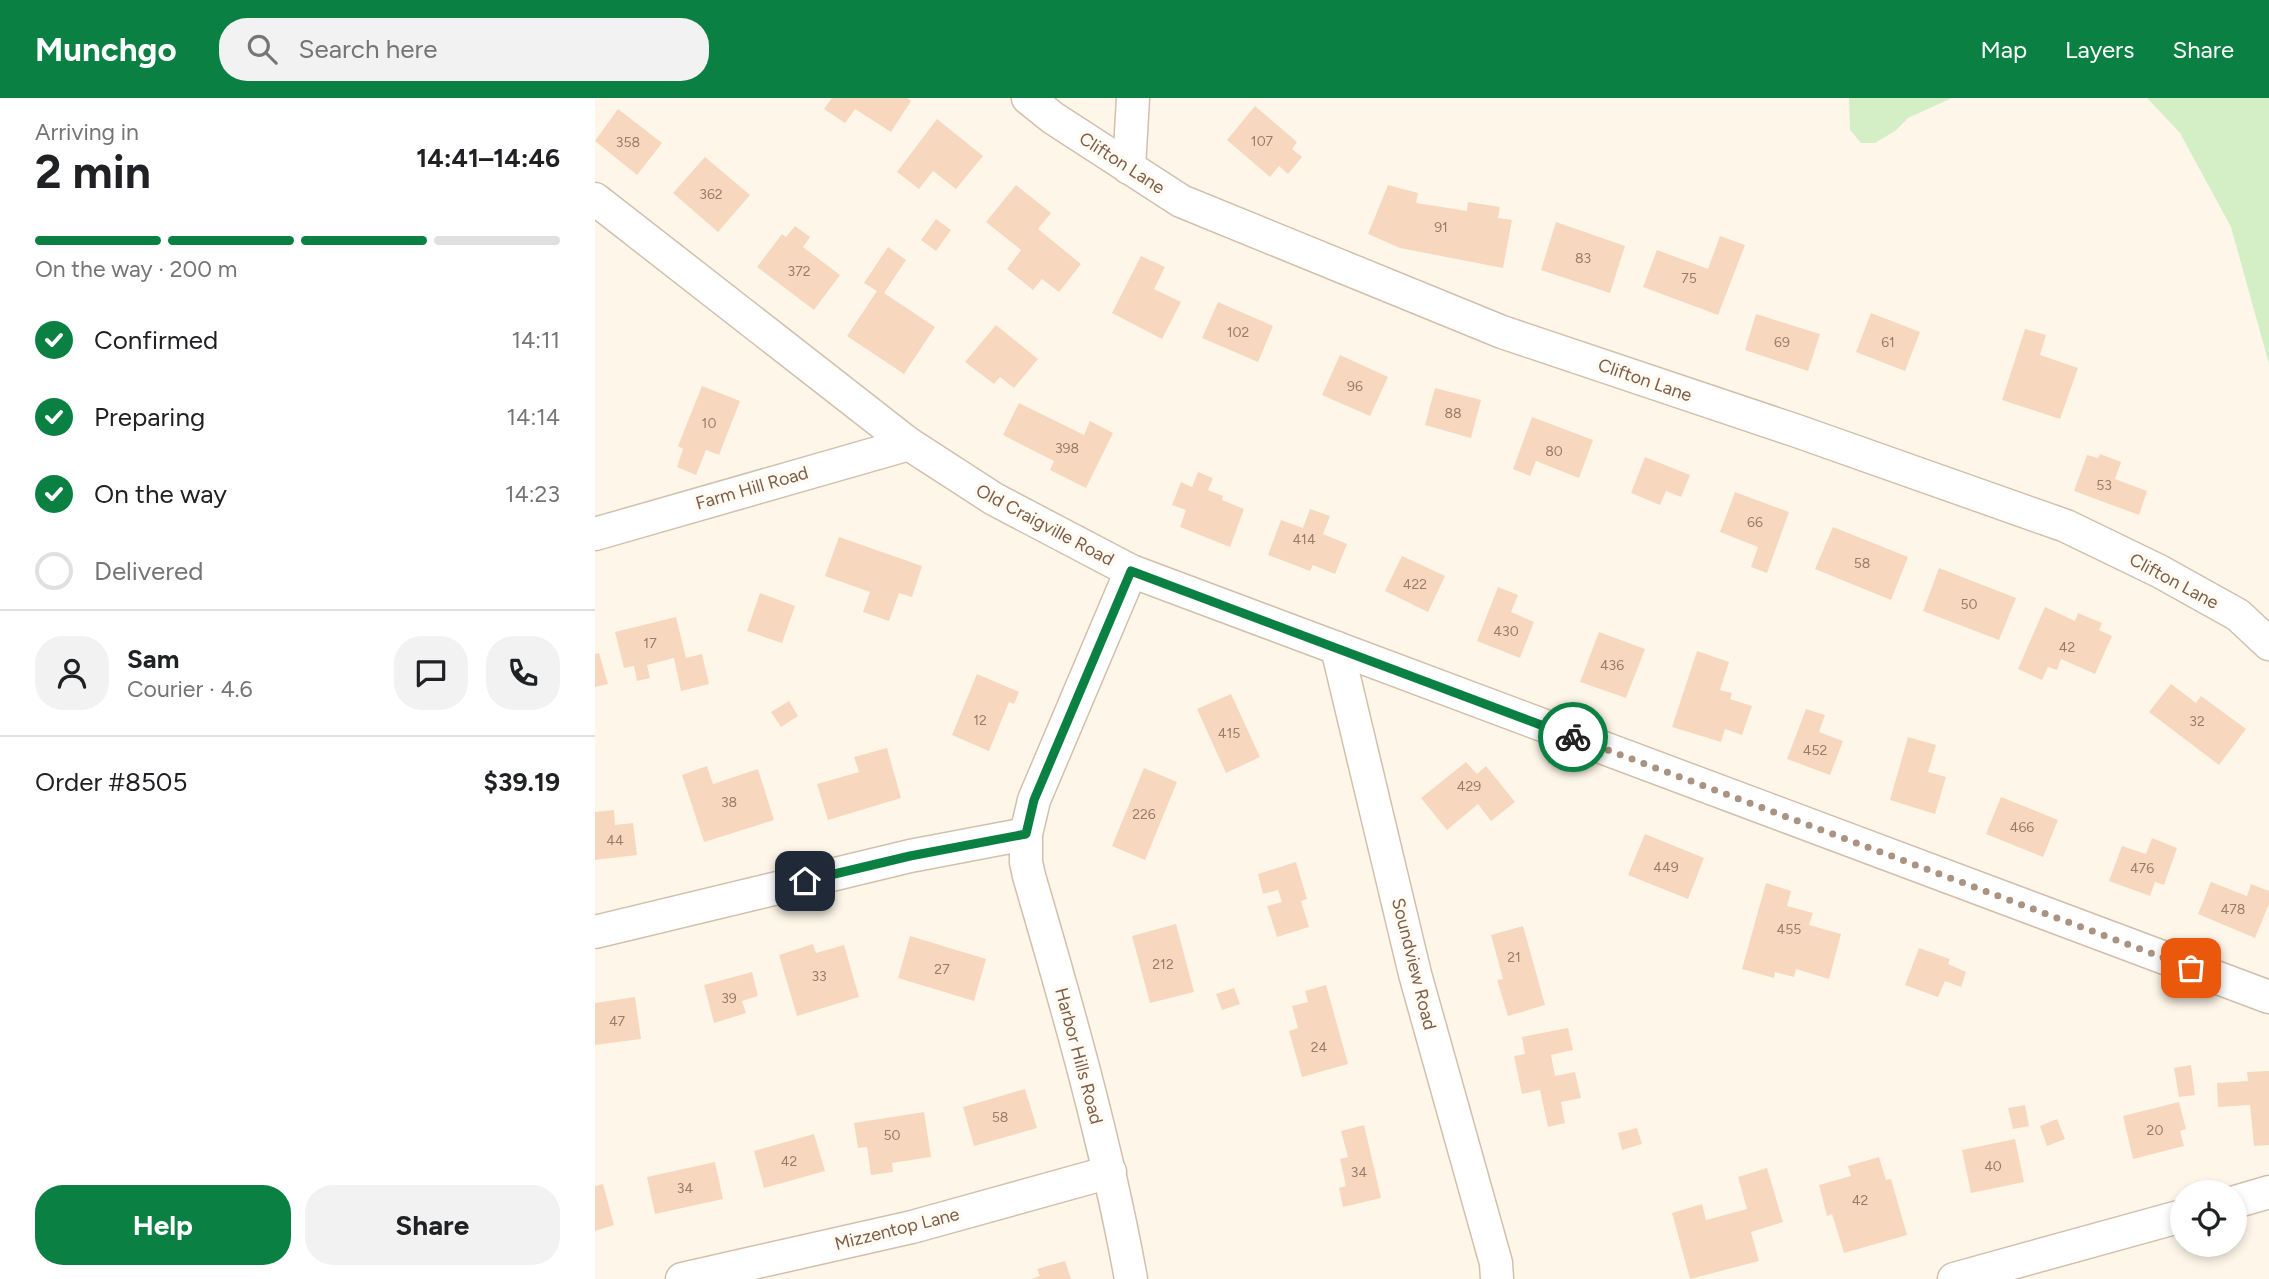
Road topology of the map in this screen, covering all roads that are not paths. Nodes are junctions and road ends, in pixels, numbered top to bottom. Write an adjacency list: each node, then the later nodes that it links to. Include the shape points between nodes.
1 (1028, 98): 3 (street, Clifton Lane)
2 (1133, 98): 3 (street)
3 (1129, 168): 8 (street, Clifton Lane, via 1181,201 1502,332 2066,526 2238,615)
4 (595, 199): 5 (street, Old Craigville Road)
5 (909, 444): 6 (street, Farm Hill Road); 7 (street, Old Craigville Road, via 994,499)
6 (595, 534)
7 (1131, 571): 9 (street, Old Craigville Road); 10 (street, Harbor Hills Road, via 1034,800)
8 (2269, 644)
9 (1337, 648): 12 (street, Old Craigville Road); 19 (street, Soundview Road, via 1415,974)
10 (1026, 834): 11 (street, via 910,856); 13 (street, Harbor Hills Road, via 1025,862)
11 (595, 932)
12 (2269, 997)
13 (1110, 1172): 17 (street, Mizzentop Lane, via 912,1227); 18 (street, Harbor Hills Road)
14 (2269, 1192): 15 (street)
15 (2247, 1198)
16 (2170, 1219): 20 (street)
17 (682, 1279)
18 (1131, 1279)
19 (1497, 1279)
20 (1954, 1279)

